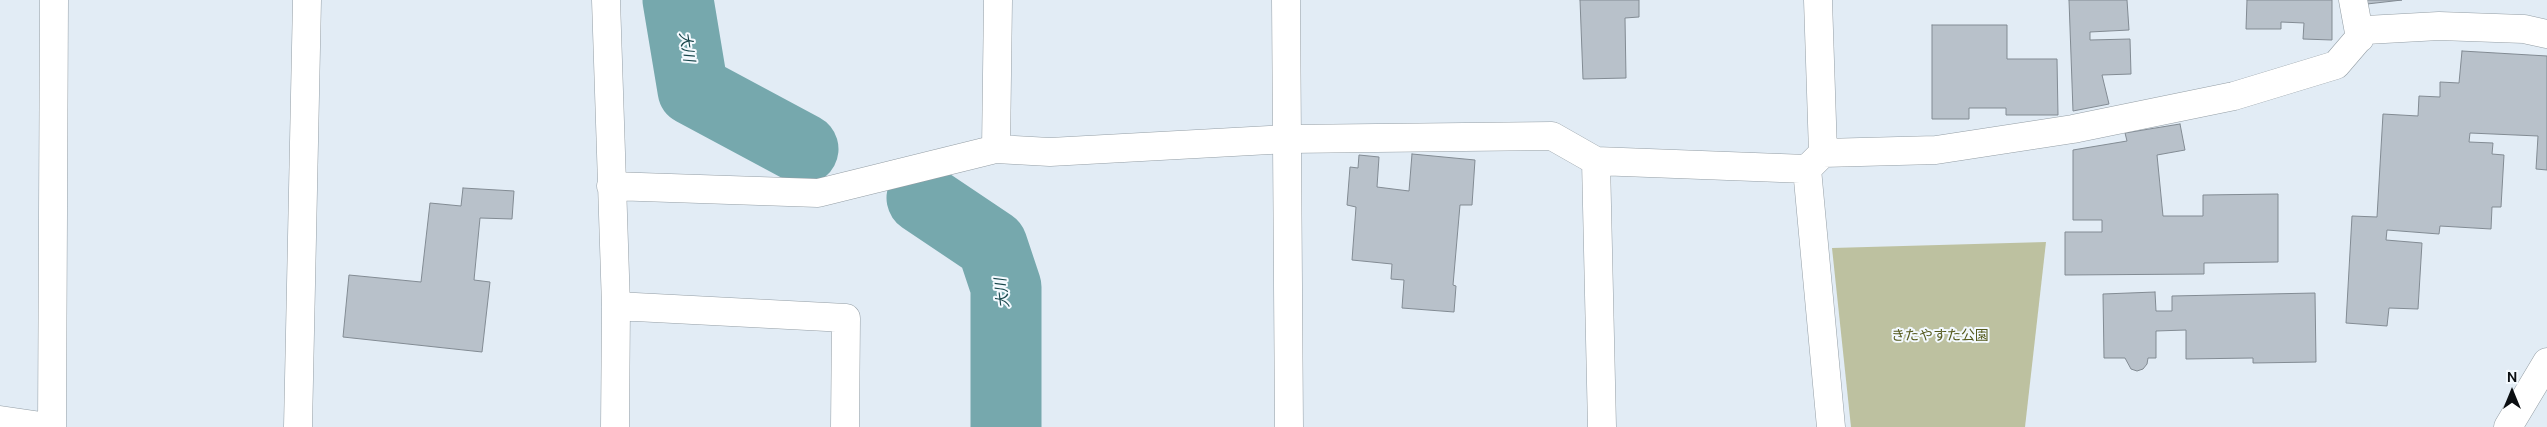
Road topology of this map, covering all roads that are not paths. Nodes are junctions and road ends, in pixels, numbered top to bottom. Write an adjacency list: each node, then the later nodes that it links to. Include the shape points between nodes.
1 (54, 0): 19 (street)
2 (306, 0): 20 (street)
3 (606, 0): 14 (street)
4 (998, 0): 11 (street)
5 (1286, 0): 10 (street)
6 (1818, 0): 13 (street)
7 (2353, 0): 9 (street)
8 (2547, 34): 9 (street, via 2524,29 2439,26 2366,30)
9 (2360, 38): 13 (street, via 2336,65 2234,96 2073,129 1936,150)
10 (1288, 139): 11 (street, via 1050,152); 12 (street, via 1552,136); 23 (street)
11 (996, 148): 14 (street, via 818,193)
12 (1596, 161): 13 (street); 24 (street)
13 (1815, 161): 25 (street)
14 (612, 186): 15 (street)
15 (616, 306): 21 (street); 22 (street, via 846,318)
16 (2546, 364): 26 (street)
17 (0, 420): 18 (street)
18 (48, 427)
19 (52, 427)
20 (298, 427)
21 (615, 427)
22 (845, 427)
23 (1289, 427)
24 (1602, 427)
25 (1831, 427)
26 (2508, 427)

